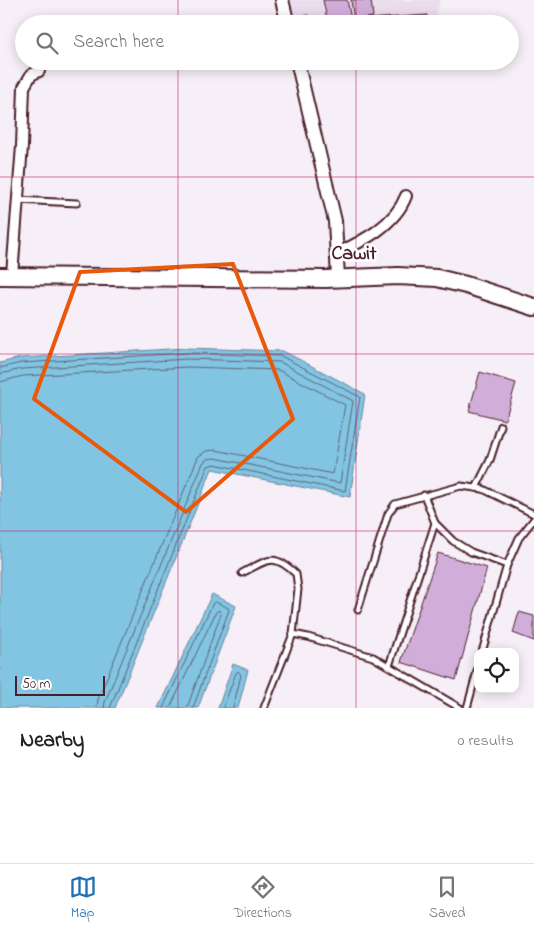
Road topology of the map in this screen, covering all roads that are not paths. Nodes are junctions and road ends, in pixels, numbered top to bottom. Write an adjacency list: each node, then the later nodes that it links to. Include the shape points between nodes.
1 (282, 0): 2 (street)
2 (286, 15)
3 (299, 70): 8 (street, via 335,220)
4 (39, 71): 6 (street, via 31,75 24,88)
5 (406, 196): 8 (street, via 398,212 388,221)
6 (17, 200): 7 (lane); 9 (street)
7 (77, 202)
8 (336, 254): 10 (street)
9 (6, 276): 10 (main road)
10 (338, 278): 11 (main road, via 437,278)
11 (534, 307)
12 (501, 426): 13 (lane, via 490,460)
13 (476, 488): 14 (lane, via 461,486); 15 (lane)
14 (424, 495): 17 (lane); 20 (lane, via 400,501 391,508)
15 (534, 514)
16 (534, 519): 18 (lane, via 519,538)
17 (435, 523): 18 (lane, via 453,541 471,552); 23 (lane)
18 (507, 565): 22 (lane)
19 (242, 573): 21 (lane, via 265,561 275,560 285,563 296,574 298,589)
20 (358, 610)
21 (293, 634): 23 (lane, via 373,658); 25 (lane)
22 (483, 648)
23 (389, 666): 26 (lane)
24 (474, 683): 27 (lane)
25 (264, 708)
26 (460, 708)
27 (467, 708)

